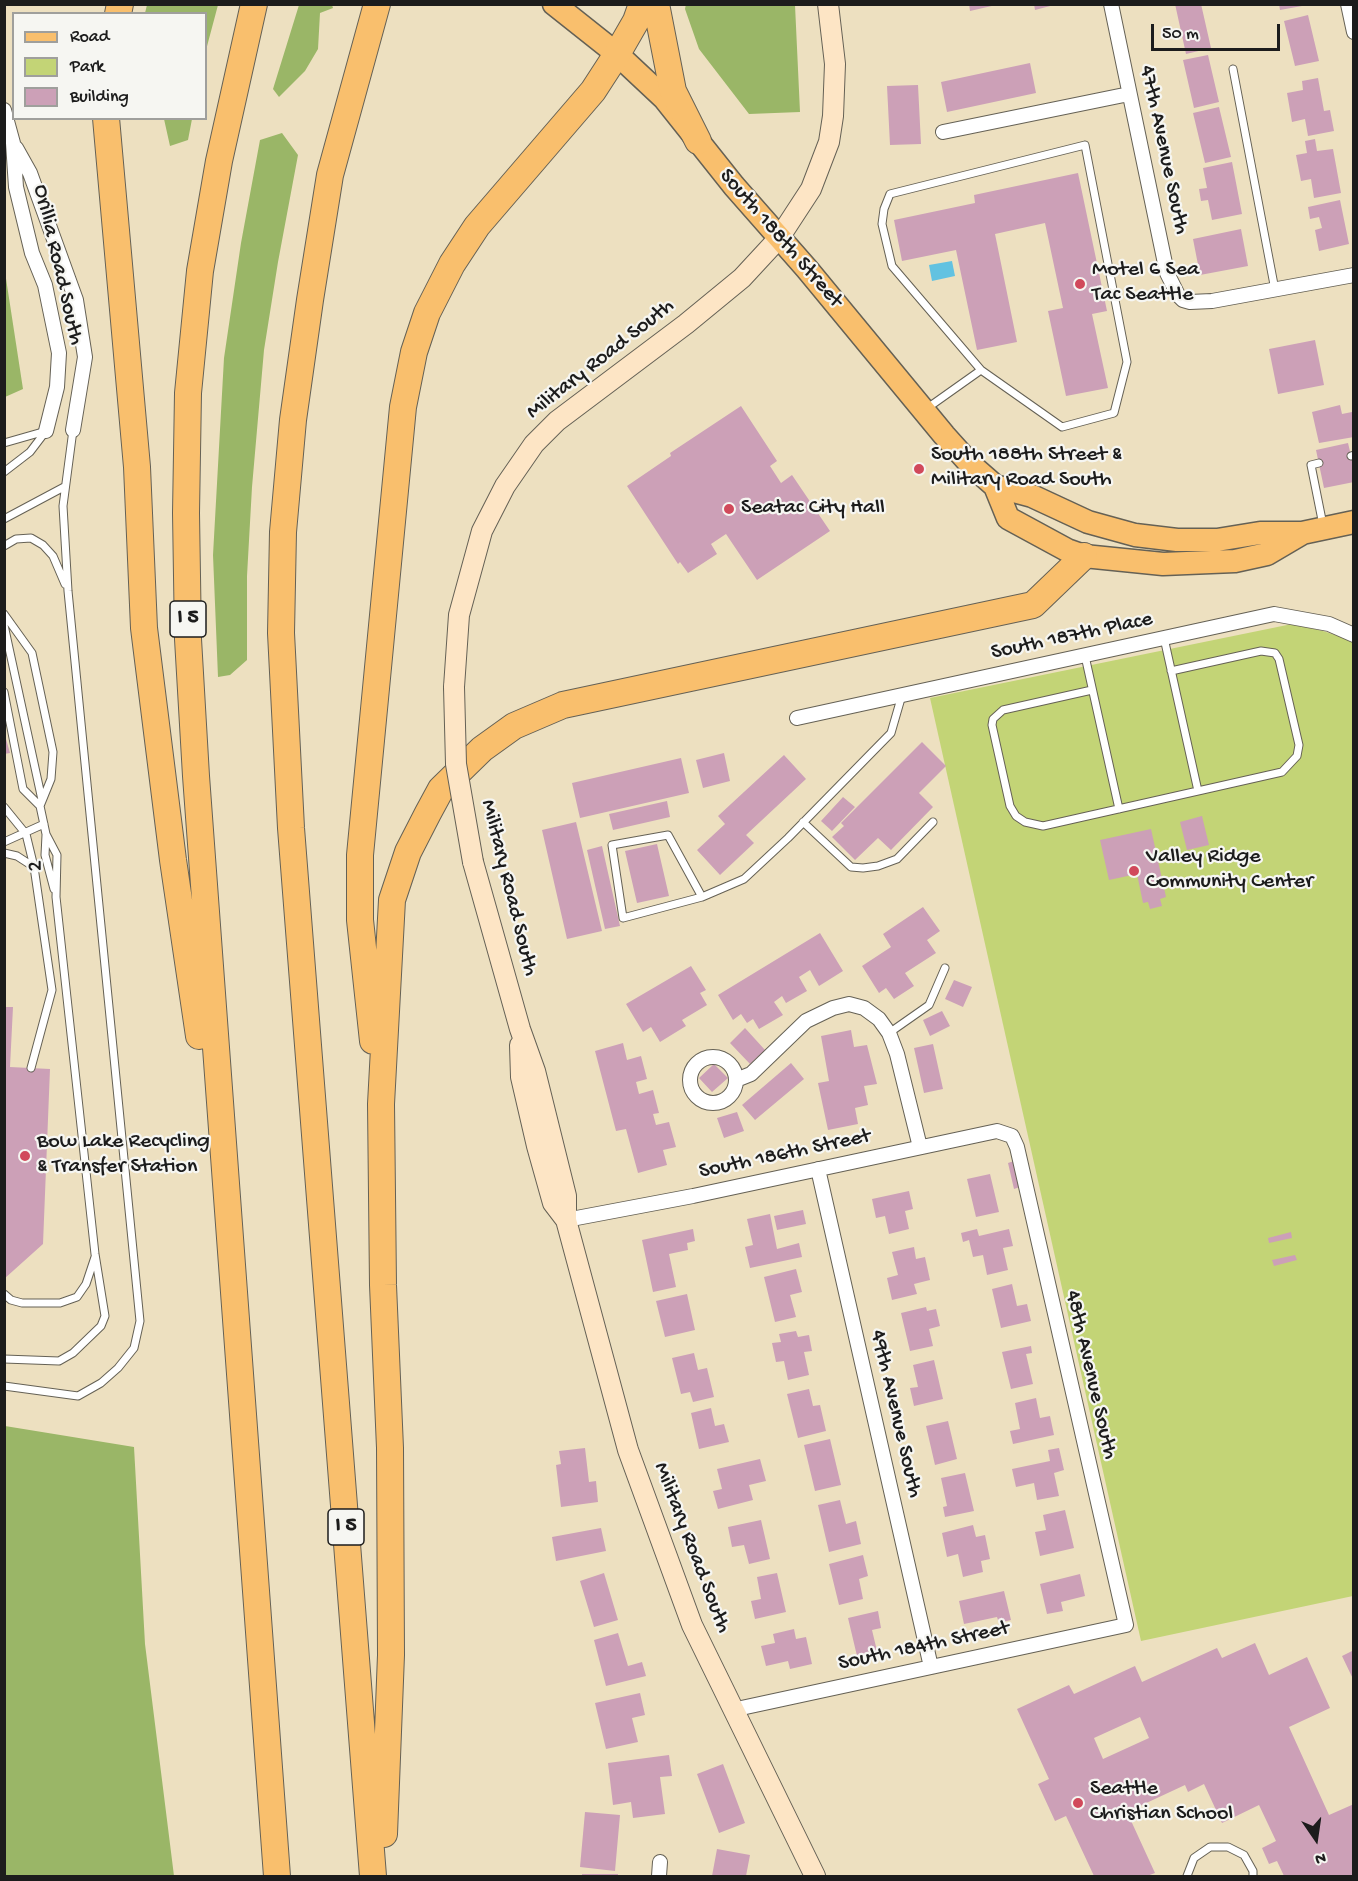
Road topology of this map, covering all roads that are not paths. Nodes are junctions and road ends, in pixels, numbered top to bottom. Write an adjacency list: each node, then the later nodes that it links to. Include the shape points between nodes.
1 (254, 4): 69 (highway, I 5, via 219,161 200,271 188,414 188,639)
2 (554, 4): 10 (main road, South 188th Street)
3 (642, 4): 10 (highway)
4 (656, 4): 16 (highway, via 674,91)
5 (828, 4): 18 (main road, Military Road South, via 836,85 829,142 811,189)
6 (1111, 4): 12 (street, 47th Avenue South)
7 (1348, 4): 9 (street)
8 (375, 13): 79 (highway, I 5, via 330,175 310,300 293,420 283,532 280,633 291,828)
9 (1353, 32)
10 (617, 54): 16 (main road, South 188th Street, via 664,98); 64 (highway, via 592,91 477,226 427,313 414,352 403,407 360,855 360,920)
11 (1233, 69): 20 (lane)
12 (1129, 94): 15 (street); 20 (street, 47th Avenue South, via 1173,290 1183,300 1197,303)
13 (4, 110): 17 (street, Orillia Road South)
14 (106, 120): 69 (highway, via 137,467 144,628 173,860)
15 (944, 132)
16 (698, 141): 18 (main road, South 188th Street)
17 (13, 143): 23 (street, Orillia Road South, via 30,173 76,300 85,357); 24 (street, Orillia Road South, via 16,187 32,253 45,285 59,353 57,387)
18 (779, 238): 22 (main road, South 188th Street); 68 (main road, Military Road South, bridge, via 719,298 557,421 534,444 505,486 482,531 459,615 454,687 456,764 473,862 520,1029 521,1077 537,1146 553,1203)
19 (1353, 275): 20 (street)
20 (1275, 290)
21 (981, 370): 21 (lane, via 1062,427 1114,413 1127,362 1085,145 890,194 882,224 892,266); 22 (lane)
22 (924, 410): 28 (main road, South 188th Street, via 971,465)
23 (73, 430): 29 (lane)
24 (46, 431): 25 (lane); 27 (lane, via 30,452)
25 (4, 443)
26 (1319, 463): 32 (lane, via 1311,465)
27 (4, 472)
28 (995, 486): 32 (main road, South 188th Street, via 1135,535 1207,540); 34 (main road, South 188th Street, via 1008,518)
29 (64, 487): 30 (lane); 35 (lane)
30 (4, 519)
31 (1353, 522): 32 (main road, South 188th Street)
32 (1313, 531): 34 (main road, South 188th Street, via 1267,554 1235,561 1162,564)
33 (4, 546): 35 (lane, via 16,539 31,538 43,545 53,556)
34 (1084, 556): 64 (highway, via 1033,605 563,705 514,726 482,749 441,789 408,852 392,900)
35 (68, 591): 73 (lane, via 140,1321 134,1348 101,1383 78,1396)
36 (4, 614): 47 (lane, via 32,653 54,752 51,779)
37 (4, 625): 47 (lane)
38 (1353, 634): 39 (street, South 187th Place, via 1329,624 1274,614)
39 (1164, 638): 40 (street, South 187th Place); 41 (lane)
40 (1085, 656): 42 (lane); 44 (street, South 187th Place)
41 (1172, 671): 46 (lane); 46 (lane, via 1261,651 1275,653 1299,745 1297,756 1282,772)
42 (1092, 690): 49 (lane); 49 (lane, via 1003,710 993,719 1010,806 1025,822 1043,826)
43 (4, 692): 47 (lane, via 23,789)
44 (902, 695): 45 (street, South 187th Place); 50 (lane, via 891,733)
45 (797, 718)
46 (1198, 791): 49 (lane)
47 (41, 803): 52 (lane)
48 (4, 807): 53 (lane)
49 (1119, 809)
50 (803, 822): 51 (lane, via 851,867 862,868 897,859); 59 (lane, via 744,879)
51 (933, 822)
52 (44, 824): 53 (lane); 54 (lane)
53 (26, 834): 55 (lane); 57 (lane)
54 (46, 834): 58 (lane, via 45,855); 58 (lane, 2, via 57,855)
55 (4, 842)
56 (4, 854): 57 (lane, via 17,856)
57 (34, 867): 62 (lane, via 52,990)
58 (56, 897): 70 (lane)
59 (702, 897): 59 (lane, via 624,918 612,845 668,835)
60 (945, 968): 61 (lane, via 929,1005)
61 (889, 1033): 63 (street, via 864,1008 849,1004 833,1008 806,1021 751,1074); 66 (street)
62 (31, 1068)
63 (736, 1080)
64 (381, 1104): 80 (highway, via 391,1607)
65 (1012, 1136): 66 (street, South 186th Street, via 997,1131); 74 (street, 48th Avenue South)
66 (920, 1147): 67 (street, South 186th Street)
67 (818, 1169): 68 (street, South 186th Street); 75 (street, 49th Avenue South)
68 (566, 1220): 76 (main road, Military Road South, via 628,1450 692,1625)
69 (229, 1238): 78 (highway, I 5)
70 (95, 1254): 71 (lane, via 86,1284 76,1297 60,1303 22,1303); 72 (lane, via 105,1316 101,1326 59,1361)
71 (4, 1294)
72 (4, 1359)
73 (4, 1386)
74 (1126, 1625): 75 (street, South 184th Street)
75 (931, 1667): 76 (street, South 184th Street)
76 (732, 1710): 82 (main road, Military Road South)
77 (660, 1862): 81 (street)
78 (277, 1876)
79 (374, 1876)
80 (383, 1876)
81 (659, 1876)
82 (815, 1876)
83 (1187, 1876): 84 (lane, via 1194,1858 1210,1848 1228,1847 1244,1856)
84 (1253, 1876)

